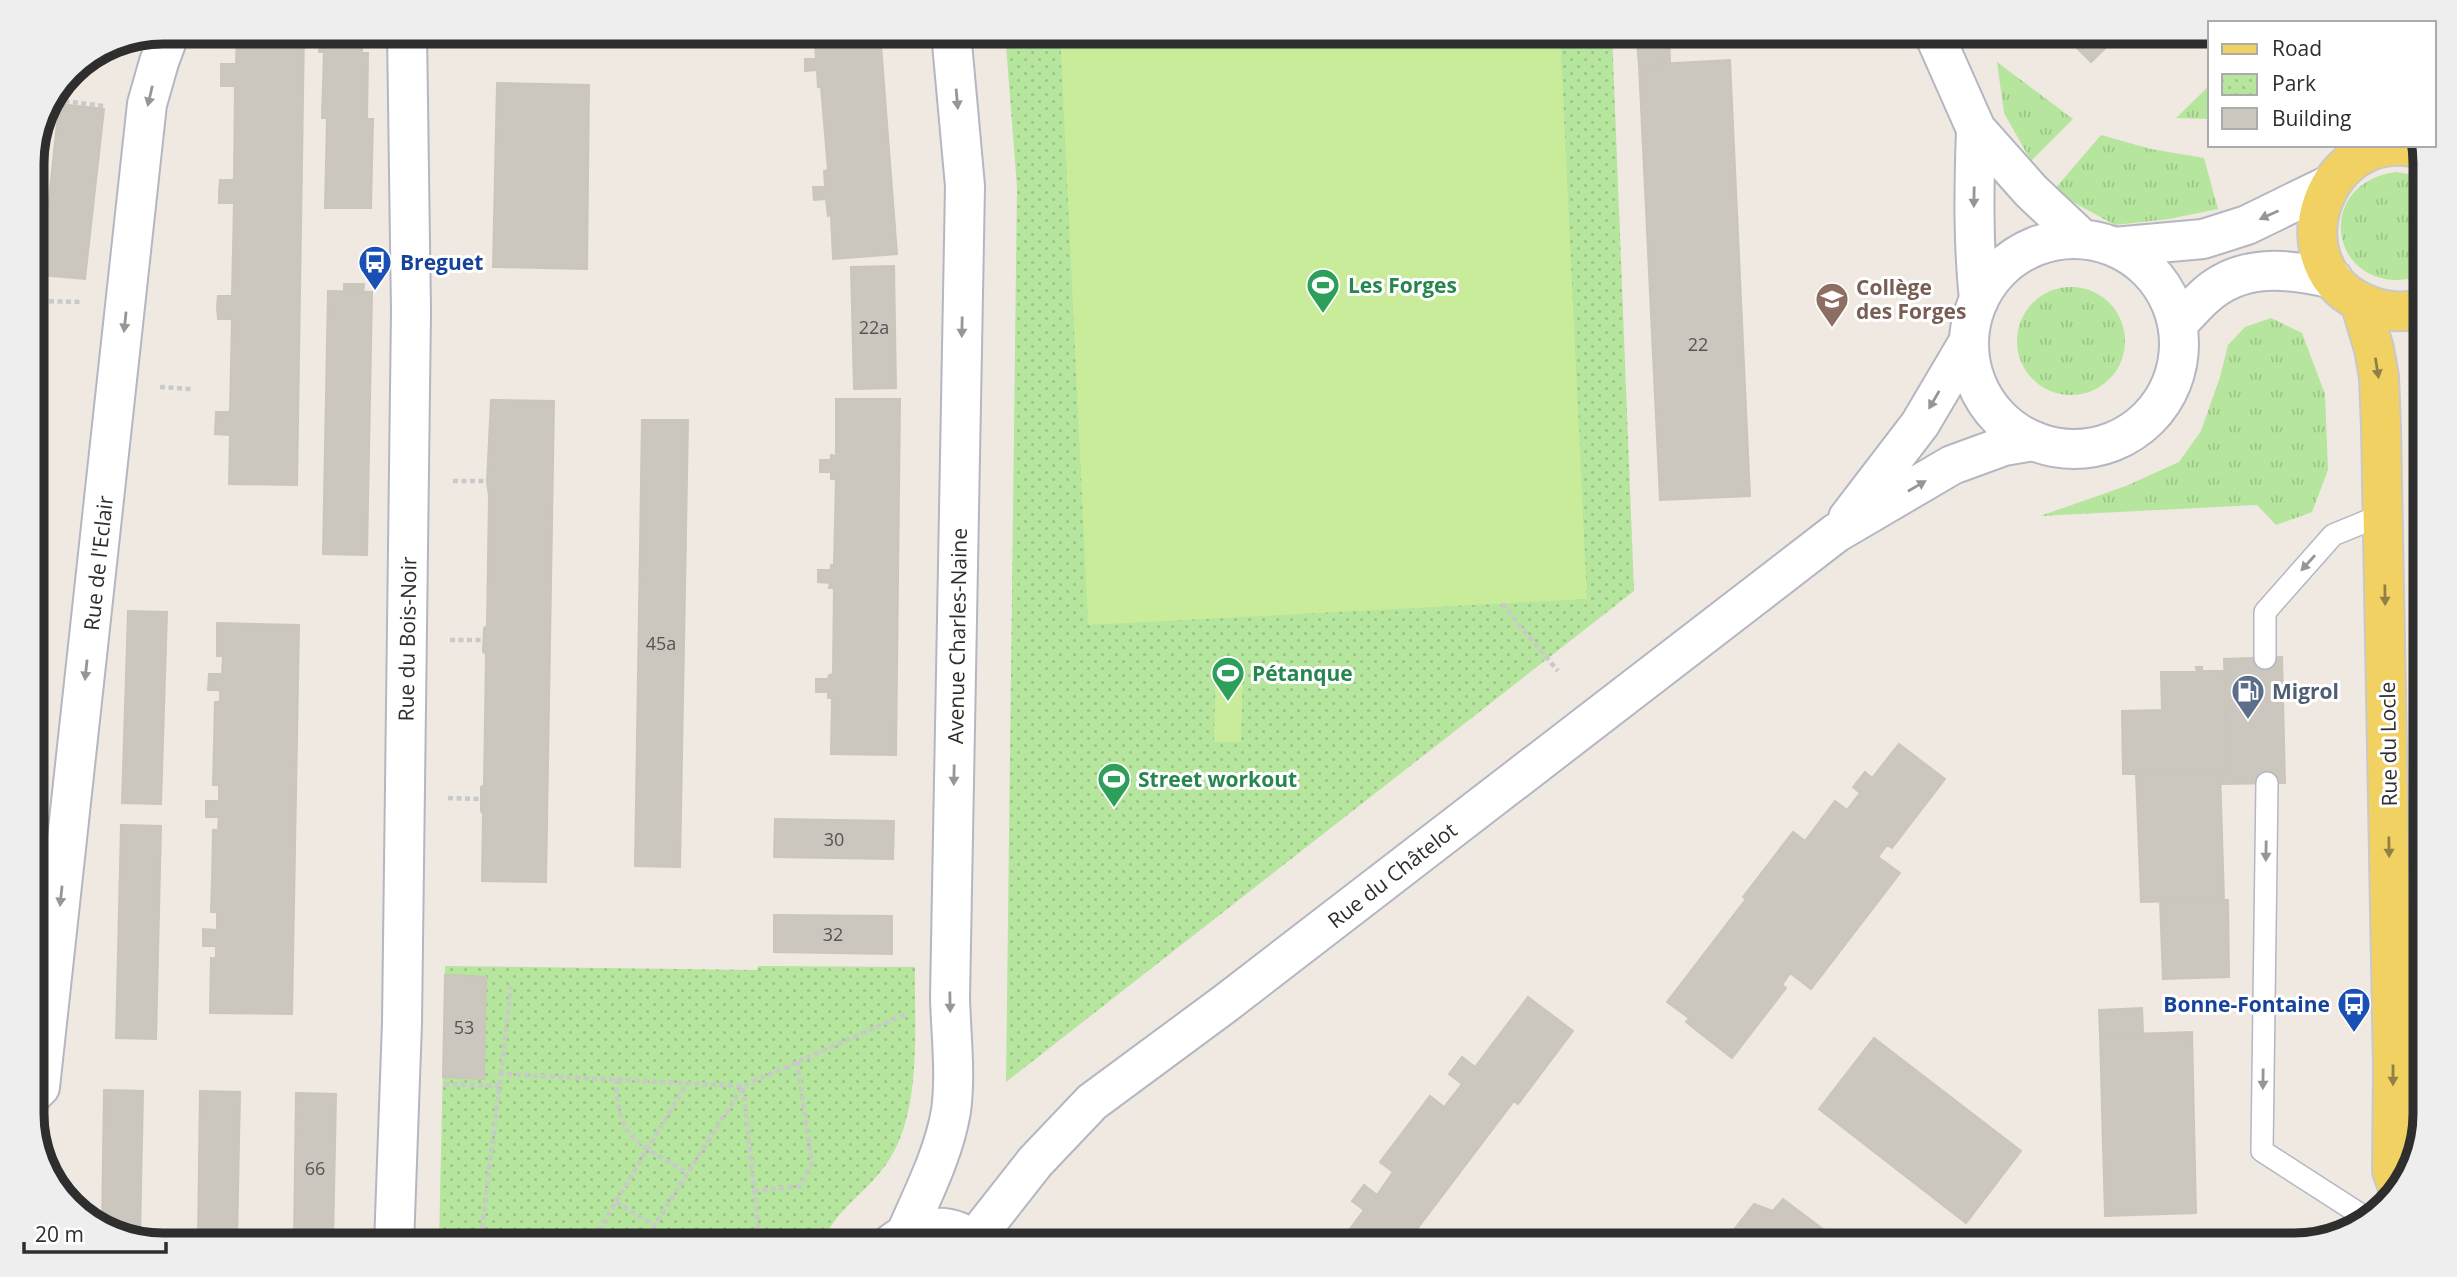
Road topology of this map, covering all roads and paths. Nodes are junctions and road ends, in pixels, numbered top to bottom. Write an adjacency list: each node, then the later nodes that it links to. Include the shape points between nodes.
1 (166, 44): 38 (street, Rue de l'Eclair, one-way to 38, via 147,104)
2 (407, 44): 53 (street, Rue du Bois-Noir, via 411,311)
3 (952, 44): 37 (street, Avenue Charles-Naine, one-way to 37, via 965,186)
4 (1938, 44): 7 (street)
5 (62, 101): 6 (path)
6 (104, 106)
7 (1976, 129): 13 (street, via 2031,191); 15 (street, one-way to 15, via 1974,242)
8 (2388, 147): 10 (main road)
9 (2388, 147): 11 (main road)
10 (2412, 148)
11 (2358, 151): 12 (main road)
12 (2329, 185): 13 (street, one-way to 13, via 2247,225 2203,239); 14 (main road, Rue du Locle, via 2321,202 2318,242 2323,262)
13 (2098, 243): 15 (street, via 2057,240 2032,247 2010,260); 19 (street, via 2137,260 2155,277)
14 (2346, 290): 18 (main road, via 2379,309); 19 (street, via 2305,272 2259,271 2219,285); 26 (main road, Rue du Locle, one-way to 26, via 2374,349 2379,377)
15 (1979, 300): 20 (street)
16 (44, 301): 17 (path)
17 (80, 302)
18 (2413, 309)
19 (2177, 324): 23 (street, via 2177,365 2170,385 2154,410 2132,431 2094,446 2054,447)
20 (1969, 341): 23 (street, via 1970,362 1986,401 2015,431); 27 (street, Rue du Châtelot, one-way to 27, via 1920,424)
21 (173, 387): 22 (path)
22 (191, 388)
23 (2034, 441): 27 (street, Rue du Châtelot, one-way to 23, via 1952,465 2004,446)
24 (456, 481): 25 (path)
25 (487, 481)
26 (2384, 514): 31 (lane, one-way to 31, via 2333,535 2265,612); 48 (main road, Rue du Locle, one-way to 48)
27 (1836, 533): 61 (street, Rue du Châtelot, via 1091,1102 1035,1162)
28 (1502, 604): 32 (path)
29 (452, 640): 30 (path)
30 (484, 640)
31 (2265, 658)
32 (1558, 671)
33 (2267, 783): 51 (lane, one-way to 51, via 2262,1151)
34 (455, 798): 35 (path)
35 (482, 799)
36 (511, 986): 40 (path)
37 (950, 998): 39 (path); 58 (street, Avenue Charles-Naine, one-way to 58, via 950,1112 941,1149)
38 (44, 1050)
39 (797, 1062): 45 (path); 49 (path, via 813,1163 800,1186)
40 (501, 1074): 41 (path); 44 (path)
41 (615, 1079): 42 (path); 46 (path, via 619,1116 633,1140)
42 (687, 1083): 45 (path); 46 (path)
43 (444, 1084): 44 (path)
44 (499, 1086): 54 (path)
45 (743, 1086): 47 (path); 49 (path)
46 (647, 1148): 47 (path); 50 (path)
47 (688, 1173): 52 (path)
48 (2394, 1178)
49 (754, 1191): 57 (path)
50 (616, 1202): 52 (path); 55 (path)
51 (2359, 1214)
52 (655, 1226): 56 (path)
53 (394, 1233)
54 (481, 1233)
55 (597, 1233)
56 (650, 1233)
57 (759, 1233)
58 (901, 1233)
59 (910, 1233): 60 (street, via 923,1227 942,1227)
60 (960, 1233)
61 (982, 1233)

